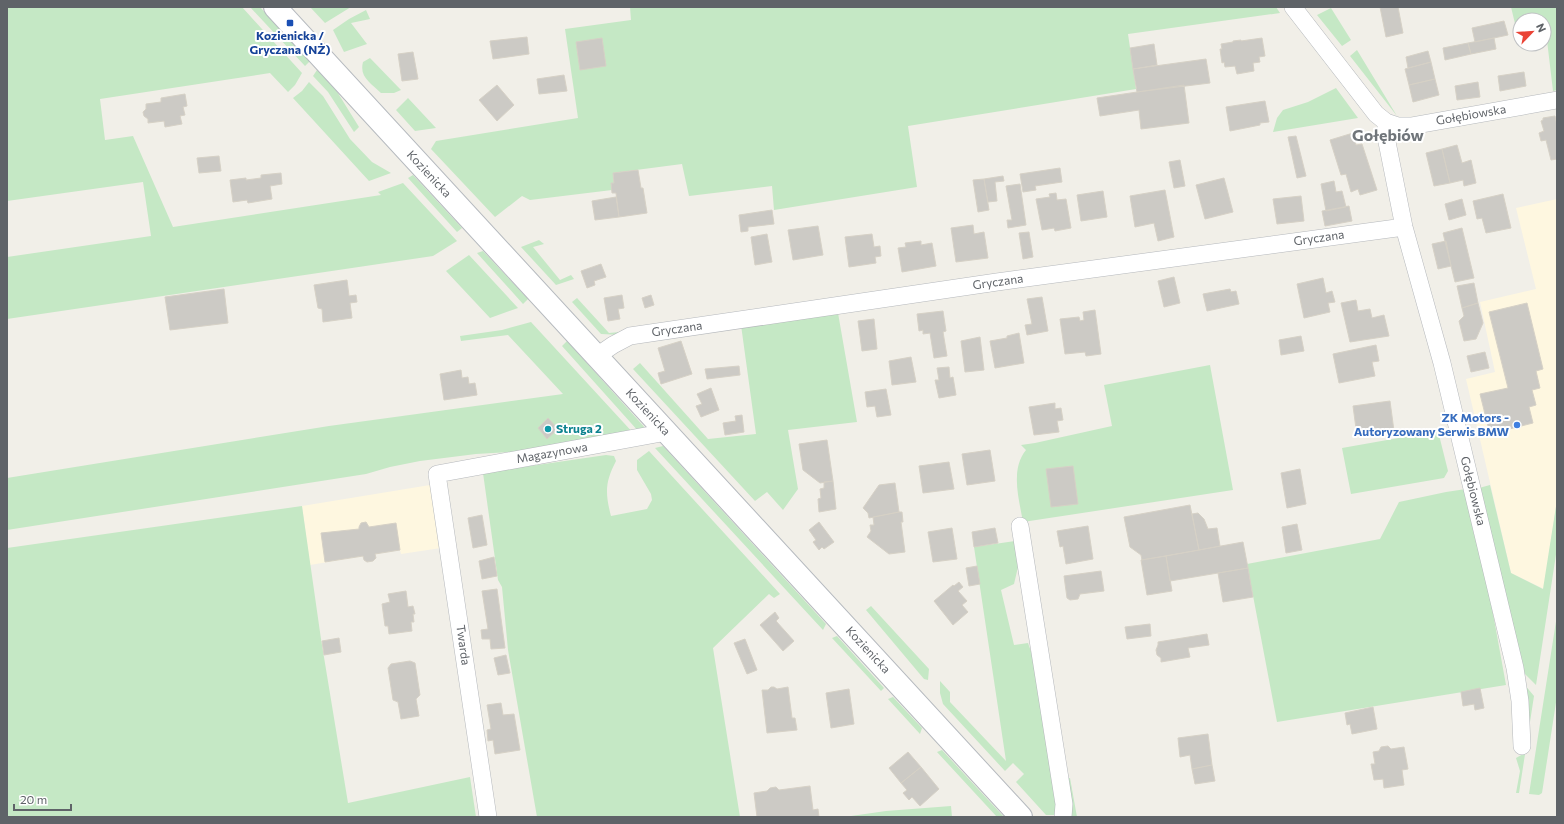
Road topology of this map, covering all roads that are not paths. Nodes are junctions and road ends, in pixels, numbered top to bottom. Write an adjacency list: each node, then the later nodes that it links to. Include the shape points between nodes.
1 (275, 7): 6 (main road, Kozienicka)
2 (1293, 7): 4 (street, via 1376,114)
3 (1557, 100): 4 (street, Gołębiowska, via 1411,126 1398,126)
4 (1386, 122): 5 (street, Gołębiowska, via 1386,136)
5 (1404, 227): 6 (street, Gryczana, via 997,282 630,336); 10 (street, Gołębiowska, via 1442,363 1502,610 1520,701)
6 (597, 356): 7 (main road, Kozienicka)
7 (667, 432): 8 (street, Magazynowa); 12 (main road, Kozienicka)
8 (437, 474): 11 (street, Twarda)
9 (1020, 526): 13 (street, via 1064,804)
10 (1522, 746)
11 (488, 817)
12 (1021, 817)
13 (1063, 817)

